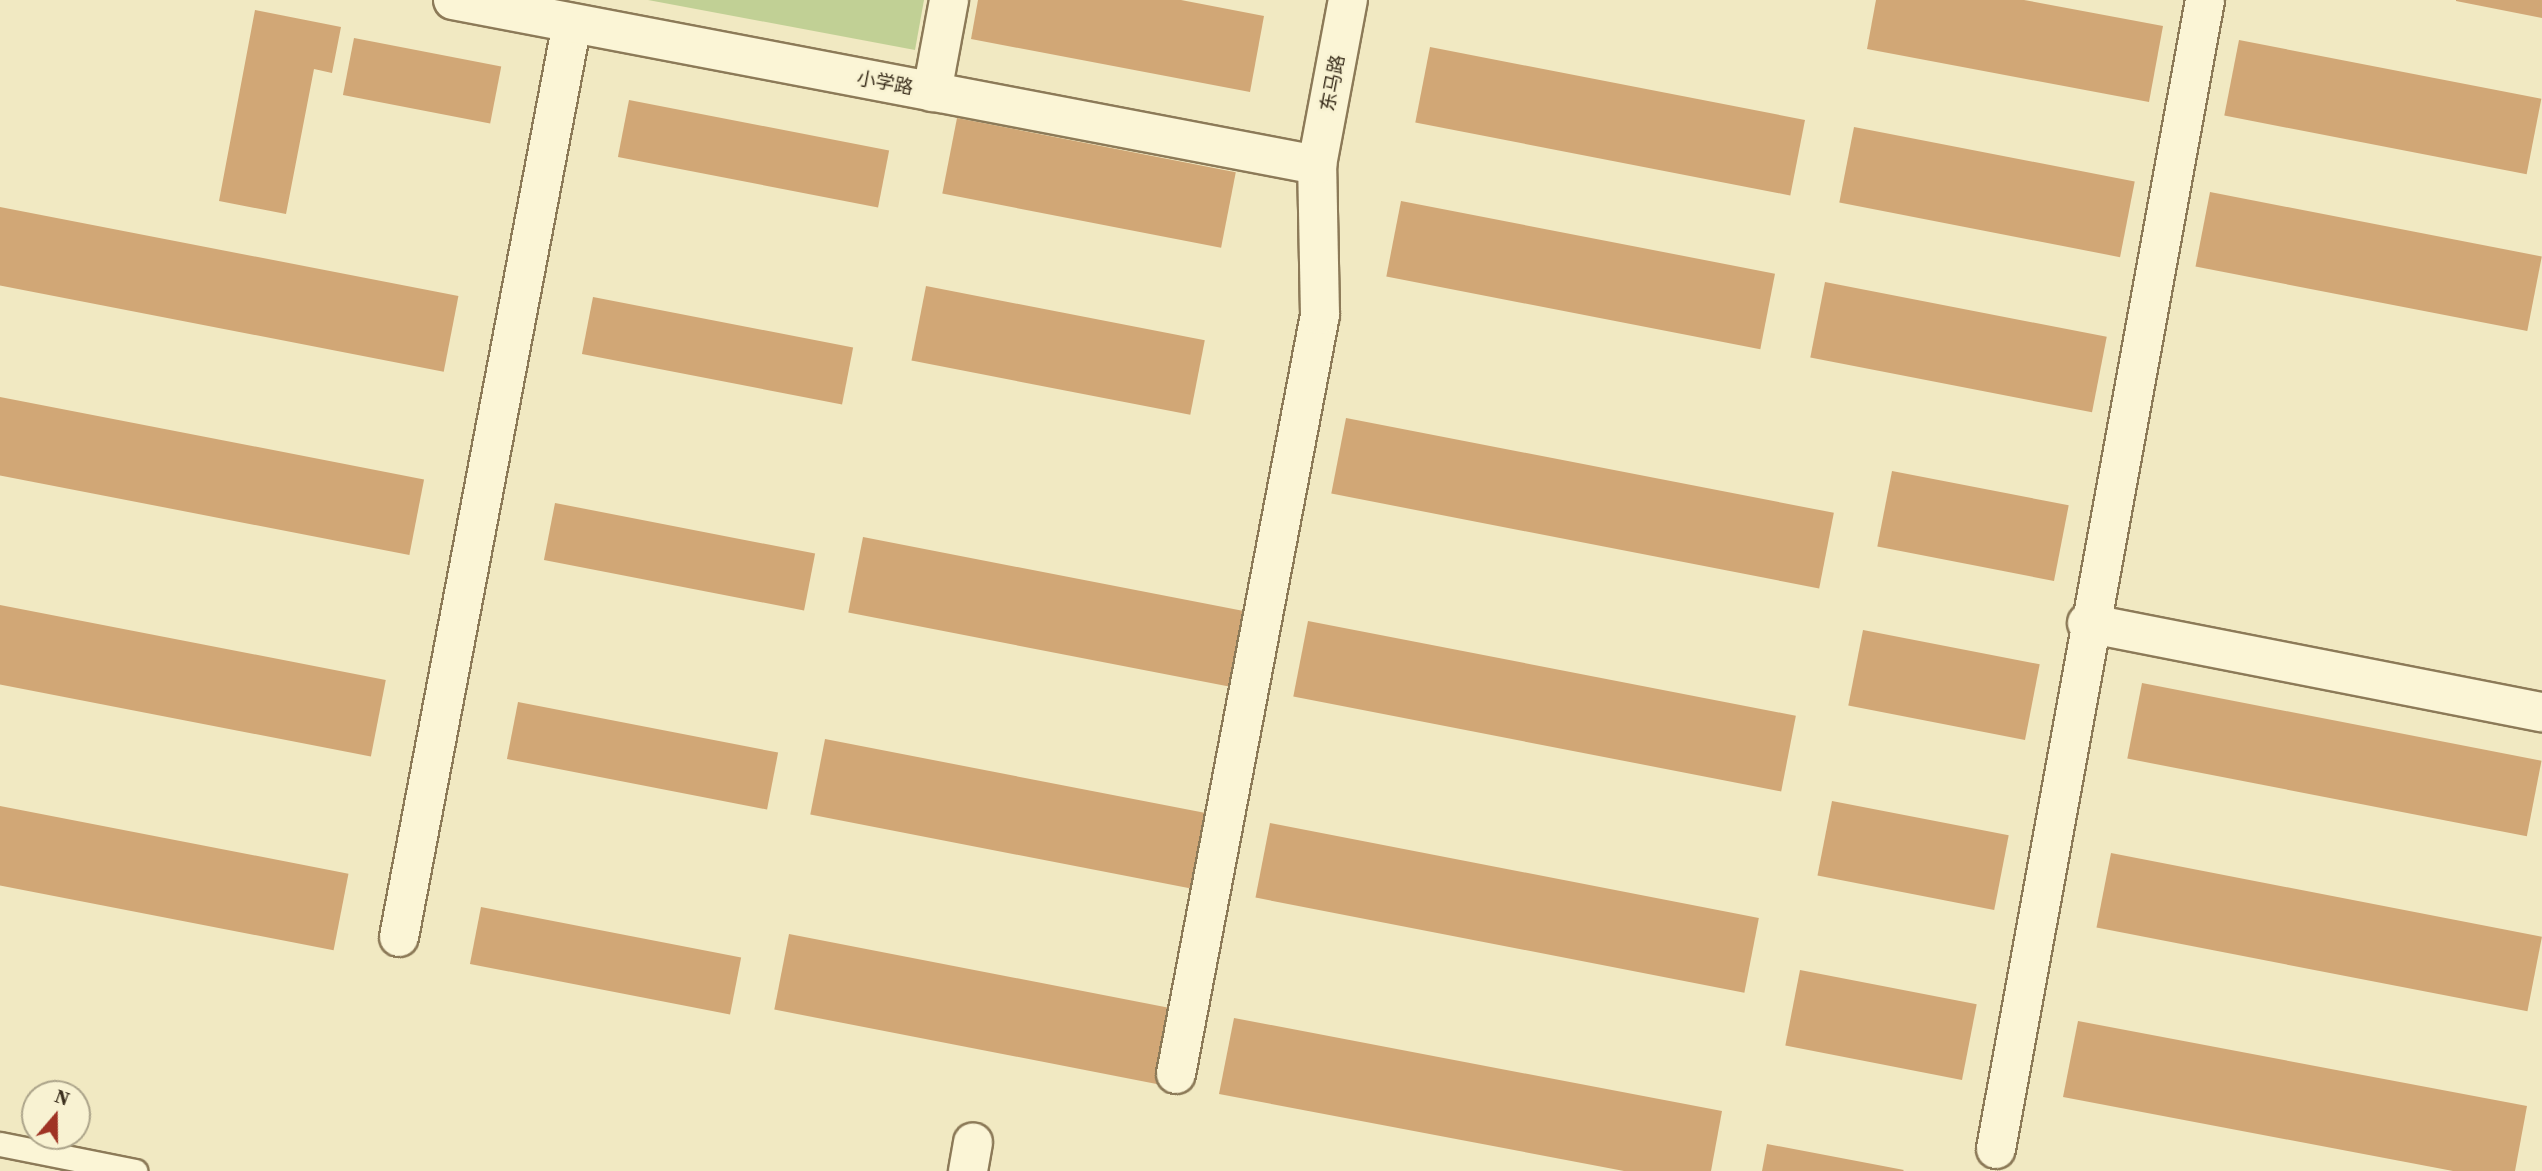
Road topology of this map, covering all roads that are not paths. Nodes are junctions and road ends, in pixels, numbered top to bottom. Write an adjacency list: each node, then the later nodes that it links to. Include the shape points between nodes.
1 (453, 0): 5 (street, 小学路)
2 (949, 0): 6 (street)
3 (1348, 0): 7 (street, 东马路)
4 (2205, 0): 8 (street)
5 (572, 23): 6 (street, 小学路); 10 (street)
6 (932, 92): 7 (street, 小学路)
7 (1317, 165): 11 (street, 东马路, via 1320,315)
8 (2087, 623): 9 (street); 13 (street)
9 (2542, 712)
10 (399, 937)
11 (1176, 1074)
12 (0, 1144): 14 (lane)
13 (1996, 1149)
14 (135, 1171)

